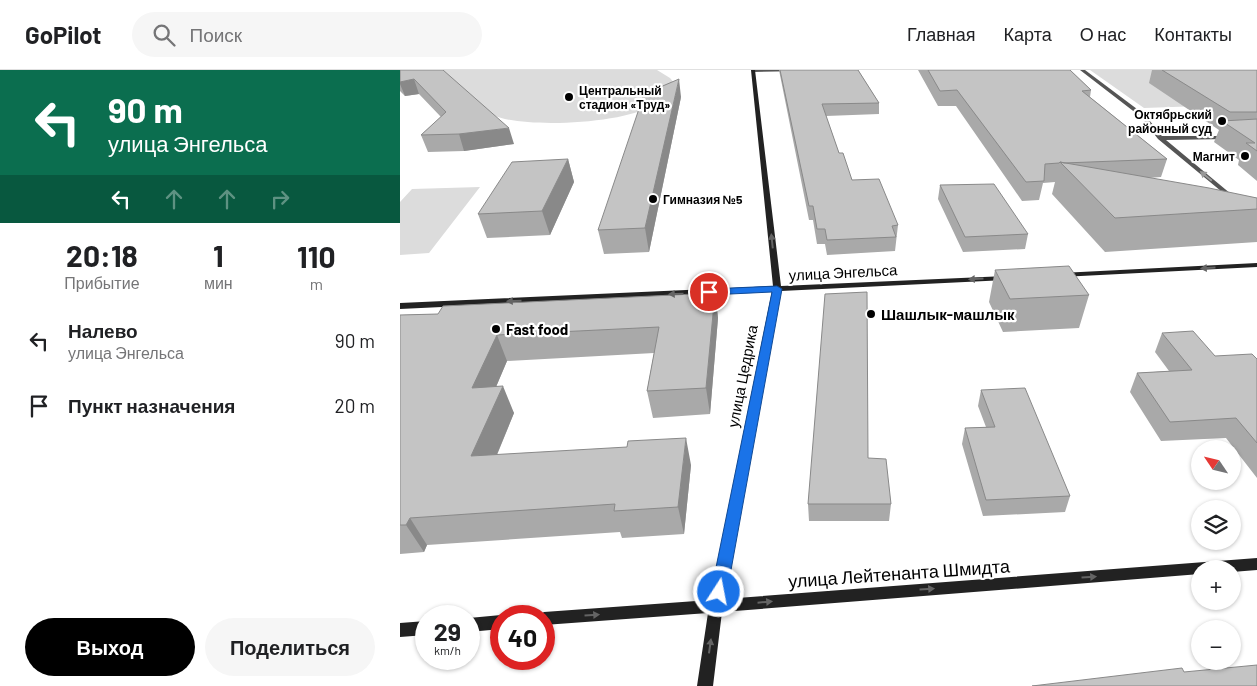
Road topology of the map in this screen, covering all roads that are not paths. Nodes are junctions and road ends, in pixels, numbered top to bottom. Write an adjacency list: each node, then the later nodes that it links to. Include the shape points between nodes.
1 (753, 70): 2 (street); 10 (street, улица Цедрика, one-way to 1)
2 (802, 70)
3 (1082, 70): 5 (street, via 1143,116)
4 (1238, 137): 5 (street)
5 (1160, 138): 6 (street, one-way to 5)
6 (1243, 207)
7 (1257, 266): 8 (street, one-way to 8)
8 (1047, 276)
9 (1017, 277): 10 (street, улица Энгельса, one-way to 10)
10 (777, 289): 11 (street, улица Энгельса, one-way to 11); 13 (street, улица Цедрика)
11 (400, 306)
12 (1257, 564): 13 (street, улица Лейтенанта Шмидта, one-way to 12)
13 (716, 606): 14 (street, улица Лейтенанта Шмидта, one-way to 13); 17 (street, улица Цедрика, one-way to 13)
14 (555, 618)
15 (415, 629): 16 (street)
16 (400, 630)
17 (705, 686)

